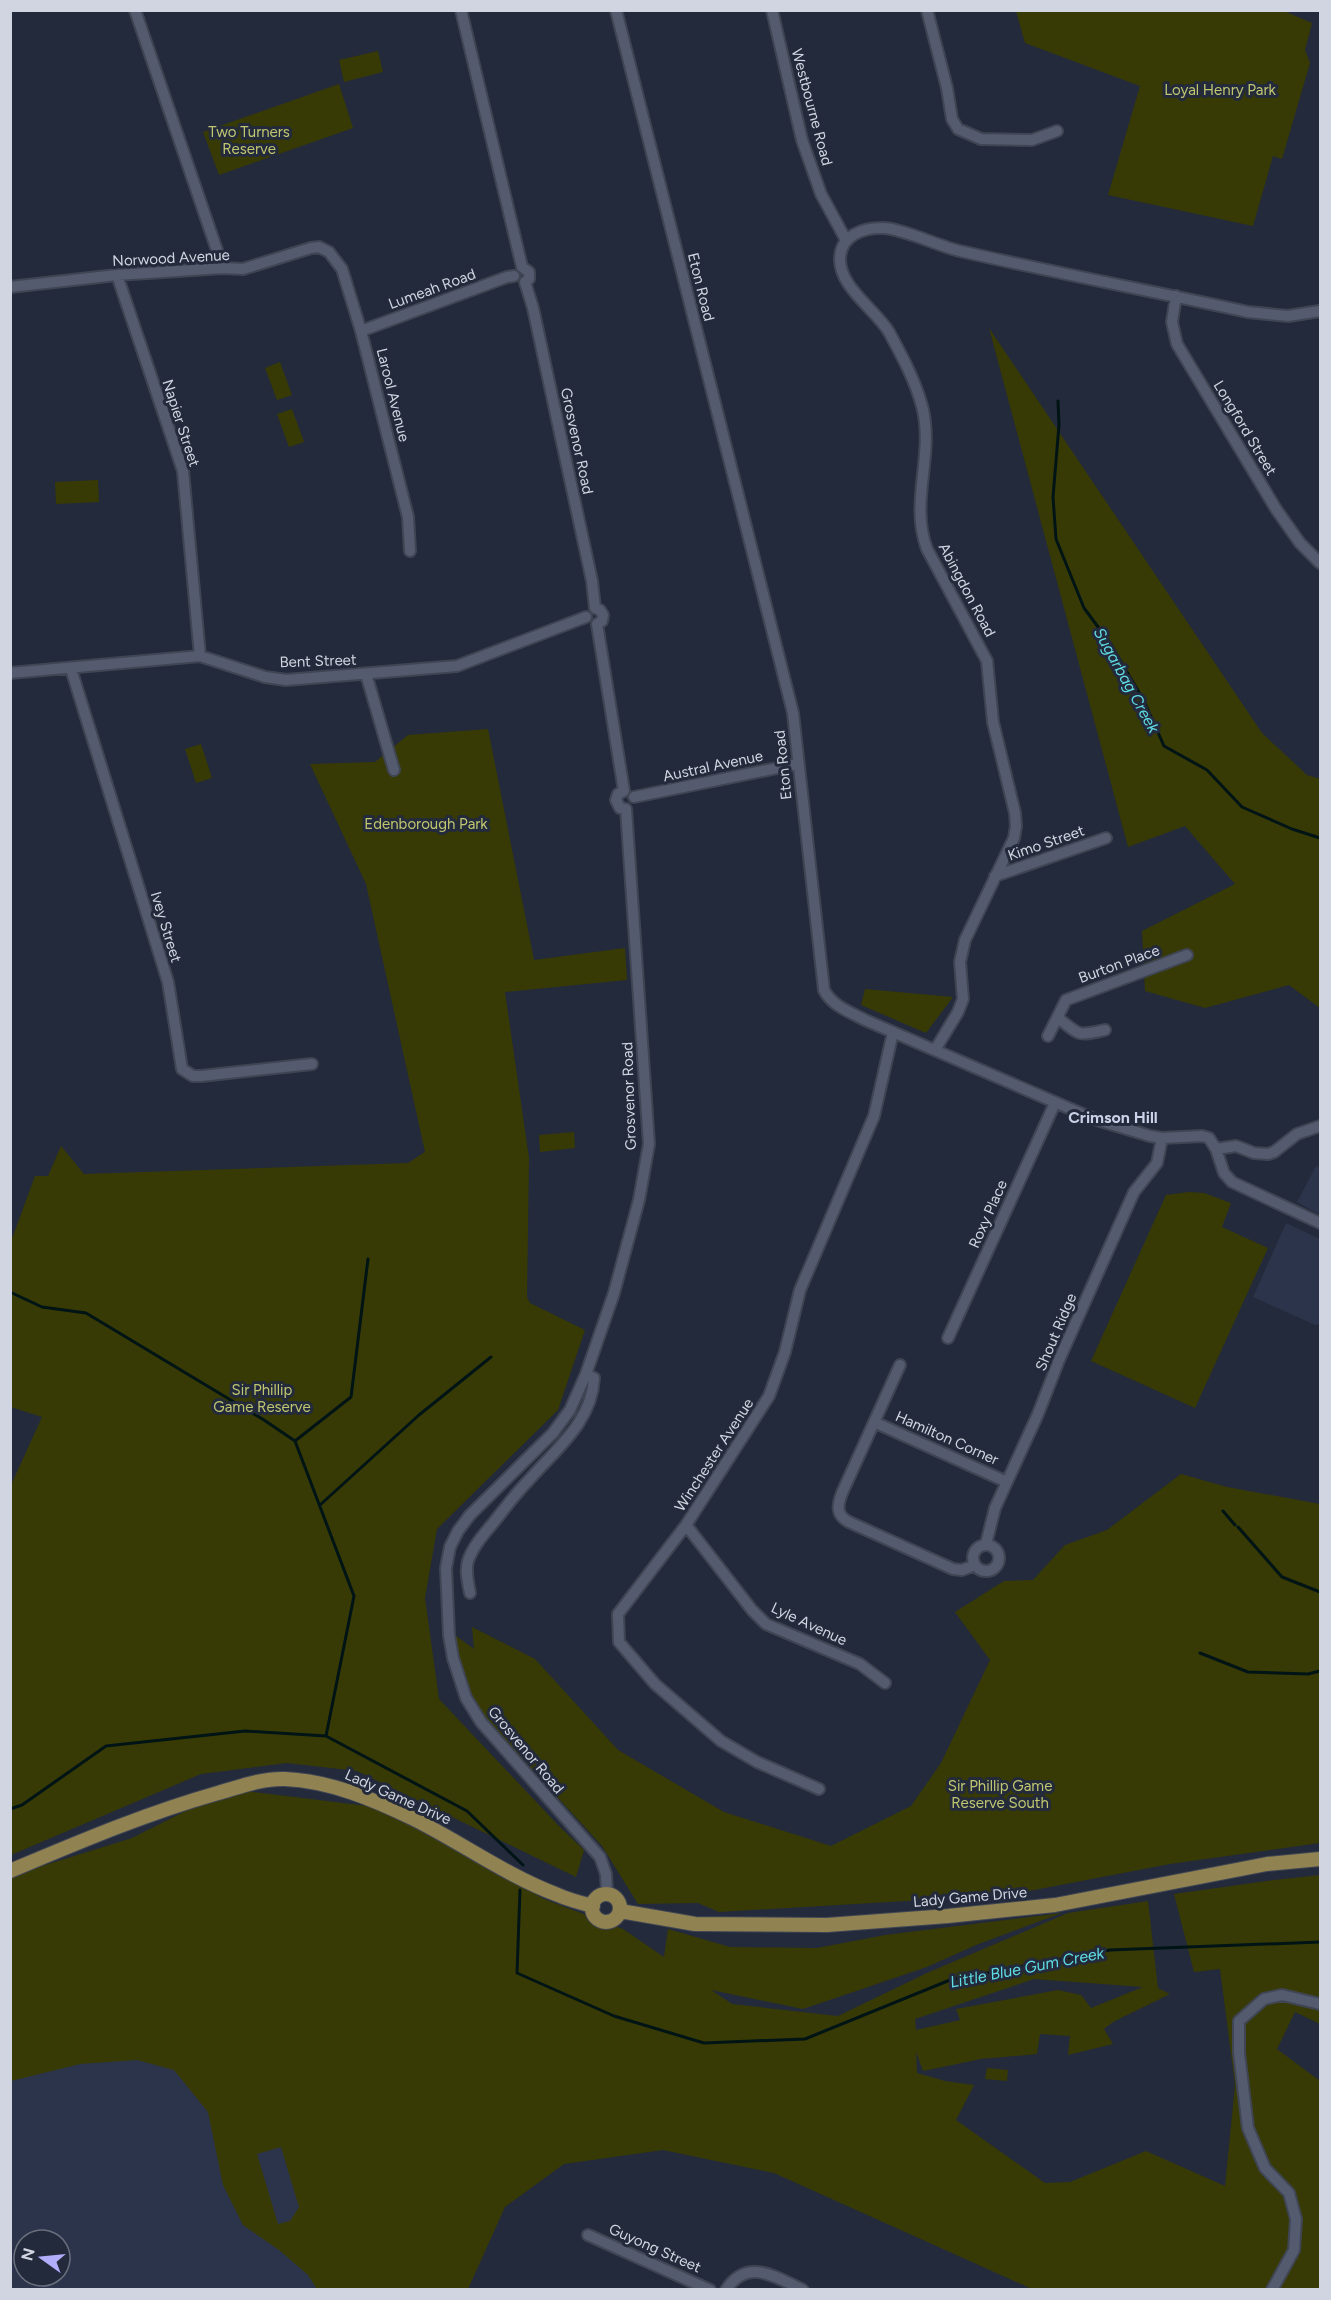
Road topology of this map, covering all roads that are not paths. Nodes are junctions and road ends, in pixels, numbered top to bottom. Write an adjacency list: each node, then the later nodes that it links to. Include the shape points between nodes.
1 (135, 10): 10 (street)
2 (461, 10): 9 (street)
3 (616, 10): 27 (street, Eton Road, via 793,713)
4 (772, 10): 7 (street, Westbourne Road, via 802,140 821,194)
5 (927, 10): 6 (street, via 952,119 958,129 981,139 1032,140)
6 (1057, 131)
7 (846, 240): 15 (street, via 861,231 886,228 959,251); 33 (street, Abingdon Road, via 841,248 842,270 888,332 923,408 926,428 919,499 922,535 987,661 993,722 1016,826)
8 (329, 252): 10 (street, Norwood Avenue, via 311,248 243,269); 17 (street, Larool Avenue, via 342,269)
9 (522, 267): 12 (street, via 516,269); 13 (street, via 529,272)
10 (223, 268): 11 (street, Norwood Avenue)
11 (117, 275): 14 (street, Norwood Avenue); 23 (street, Napier Street, via 183,471)
12 (514, 276): 13 (street); 17 (street, Lumeah Road)
13 (525, 282): 20 (street, Grosvenor Road)
14 (10, 287)
15 (1176, 296): 16 (street, via 1263,315); 19 (street, Longford Street, via 1173,322 1178,344 1276,509)
16 (1320, 311)
17 (362, 331): 18 (street, Larool Avenue, via 408,517)
18 (410, 551)
19 (1320, 563)
20 (595, 608): 21 (street, via 588,610); 22 (street, via 603,615)
21 (586, 617): 22 (street); 26 (street, Bent Street, via 457,666)
22 (597, 624): 29 (street)
23 (200, 656): 24 (street, Bent Street); 26 (street, Bent Street, via 286,680)
24 (71, 669): 25 (street, Bent Street); 40 (street, Ivey Street, via 168,982 182,1070 201,1076)
25 (10, 673)
26 (366, 674): 28 (street)
27 (797, 764): 30 (street, Austral Avenue); 37 (street, Eton Road, via 824,990 836,1005)
28 (394, 770)
29 (624, 791): 30 (street); 31 (street, via 616,800 620,808)
30 (634, 797): 31 (street, via 633,805)
31 (626, 809): 48 (street, Grosvenor Road, via 649,1144 639,1200 614,1293)
32 (1106, 838): 33 (street, Kimo Street)
33 (995, 876): 39 (street, Abingdon Road, via 961,952 963,999)
34 (1187, 956): 35 (street, Burton Place, via 1066,1000)
35 (1058, 1018): 36 (street, via 1085,1036); 38 (street, Burton Place)
36 (1105, 1030)
37 (893, 1032): 39 (street, Eton Road); 51 (street, Winchester Avenue, via 874,1116 800,1290 785,1352 769,1396)
38 (1048, 1036)
39 (935, 1050): 41 (street, Eton Road)
40 (312, 1064)
41 (1055, 1103): 43 (street, Eton Road, via 1124,1129); 46 (street, Roxy Place)
42 (1320, 1126): 44 (street, Eton Road, via 1290,1138 1268,1154 1236,1146)
43 (1162, 1138): 44 (street, Eton Road, via 1202,1136 1209,1138); 50 (street, Shout Ridge, via 1157,1163 1133,1195)
44 (1216, 1149): 45 (street, via 1224,1173 1232,1182)
45 (1320, 1223)
46 (948, 1338)
47 (900, 1365): 49 (street, Hamilton Corner)
48 (586, 1374): 54 (street, Grosvenor Road, via 594,1378 584,1415 574,1432 520,1488 479,1540 468,1562); 59 (street, Grosvenor Road, via 570,1410 553,1433 458,1530 446,1568 447,1611 453,1658 466,1698 481,1722 600,1857)
49 (874, 1422): 50 (street, Hamilton Corner); 53 (street, Hamilton Corner, via 839,1500 841,1517 953,1569)
50 (1007, 1482): 52 (street, Shout Ridge)
51 (686, 1525): 55 (street, Lyle Avenue, via 766,1624 860,1664); 56 (street, Winchester Avenue, via 618,1614 620,1642 655,1684 721,1742)
52 (986, 1544): 53 (street, via 974,1552); 53 (street, via 999,1553 998,1566 986,1571)
53 (975, 1565)
54 (470, 1593)
55 (885, 1683)
56 (819, 1789)
57 (1320, 1859): 61 (main road, Lady Game Drive, via 1256,1866 1055,1905 948,1916 827,1924 695,1924)
58 (10, 1871): 60 (main road, Lady Game Drive, via 186,1802 251,1783 282,1779 328,1784 373,1801 519,1877)
59 (607, 1894): 60 (main road, via 599,1896); 61 (main road, via 618,1900)
60 (592, 1906): 61 (main road, via 602,1921 615,1919)
61 (620, 1911)
62 (1320, 2004): 67 (street, via 1282,1995 1264,1999 1239,2021 1248,2128 1265,2168 1289,2193 1296,2219 1294,2250)
63 (588, 2235): 64 (street, Guyong Street)
64 (710, 2289)
65 (726, 2289): 66 (street, via 732,2280 755,2271)
66 (803, 2289)
67 (1272, 2289)

